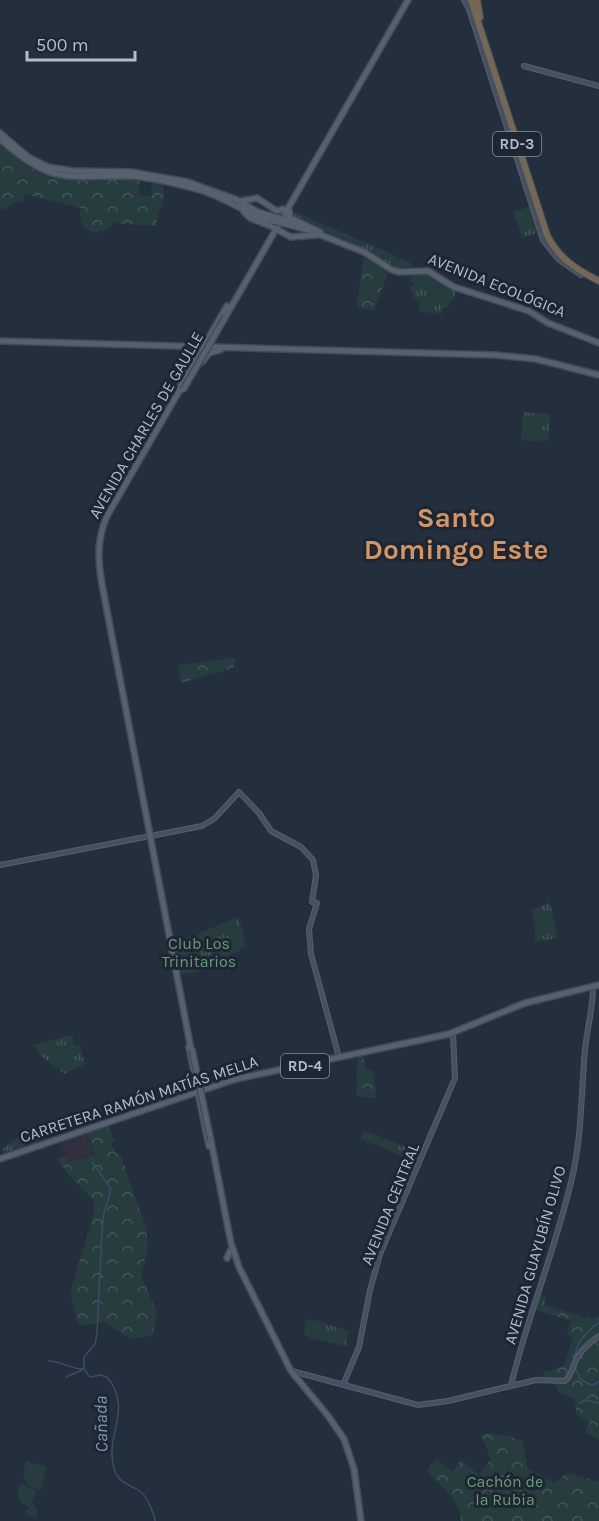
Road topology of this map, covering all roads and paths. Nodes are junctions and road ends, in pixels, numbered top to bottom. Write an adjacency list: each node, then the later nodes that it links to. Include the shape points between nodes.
1 (406, 0): 11 (main road, AVENIDA CHARLES DE GAULLE)
2 (464, 0): 7 (main road)
3 (474, 0): 4 (highway, RD-3); 15 (highway, RD-3, via 549,234 570,261)
4 (483, 38): 7 (highway); 15 (highway, RD-3, via 547,235 565,260)
5 (524, 66): 6 (main road)
6 (599, 86)
7 (494, 87): 15 (main road, via 543,240 568,267)
8 (0, 133): 10 (main road, via 23,153 48,167 142,173 198,185)
9 (0, 139): 13 (main road, AVENIDA ECOLÓGICA, via 26,162 46,172 72,177 142,177 197,188)
10 (238, 200): 11 (main road, via 255,198 276,210); 12 (main road, AVENIDA ECOLÓGICA)
11 (286, 208): 13 (main road, AVENIDA CHARLES DE GAULLE); 14 (main road, via 290,218)
12 (255, 211): 13 (main road, AVENIDA ECOLÓGICA); 13 (main road, via 255,200 273,210)
13 (277, 223): 14 (main road, AVENIDA ECOLÓGICA); 14 (main road, AVENIDA ECOLÓGICA); 14 (main road, via 295,237); 16 (main road, AVENIDA CHARLES DE GAULLE)
14 (323, 234): 17 (main road, AVENIDA ECOLÓGICA, via 371,255 392,270 428,271 454,287 529,311)
15 (597, 281)
16 (235, 297): 19 (main road); 29 (main road, AVENIDA CHARLES DE GAULLE, bridge)
17 (553, 324): 18 (main road, AVENIDA ECOLÓGICA); 18 (main road, via 565,333)
18 (578, 334): 20 (main road, AVENIDA ECOLÓGICA)
19 (213, 337): 22 (main road); 23 (main road); 24 (main road)
20 (599, 341)
21 (0, 342): 22 (main road); 25 (main road)
22 (194, 347): 23 (main road)
23 (207, 348): 24 (main road); 25 (main road); 26 (main road); 27 (main road)
24 (221, 348): 27 (main road, via 210,352); 28 (main road, via 503,356 536,359)
25 (184, 349): 26 (main road, via 191,352)
26 (195, 362): 29 (main road)
27 (202, 362): 29 (main road)
28 (599, 376)
29 (174, 402): 30 (main road, AVENIDA CHARLES DE GAULLE, via 104,525 98,548)
30 (152, 836): 31 (main road); 34 (main road, AVENIDA CHARLES DE GAULLE); 35 (main road, via 207,824 239,792 271,831 310,855 316,871 309,929 311,954)
31 (0, 865)
32 (596, 987): 33 (main road, CARRETERA RAMÓN MATÍAS MELLA / RD-4, via 525,1003); 45 (main road, AVENIDA GUAYUBÍN OLIVO, via 585,1045 574,1167)
33 (453, 1034): 35 (main road, CARRETERA RAMÓN MATÍAS MELLA / RD-4); 36 (main road, CARRETERA RAMÓN MATÍAS MELLA / RD-4); 44 (main road, AVENIDA CENTRAL, via 454,1081 380,1254 360,1347)
34 (190, 1039): 36 (main road); 37 (main road, AVENIDA CHARLES DE GAULLE, bridge)
35 (339, 1057): 36 (main road, CARRETERA RAMÓN MATÍAS MELLA / RD-4, via 245,1076)
36 (200, 1091): 37 (main road); 38 (main road, CARRETERA RAMÓN MATÍAS MELLA / RD-4)
37 (211, 1144): 39 (main road); 41 (main road, via 235,1257)
38 (0, 1159)
39 (230, 1251): 40 (main road); 40 (main road, via 227,1259)
40 (234, 1262): 41 (main road)
41 (264, 1320): 43 (main road); 46 (main road, via 289,1373 343,1445)
42 (599, 1336): 45 (main road, via 578,1357 565,1381)
43 (291, 1371): 44 (main road); 46 (main road, via 335,1425 347,1447)
44 (343, 1385): 45 (main road, via 418,1405)
45 (511, 1385)
46 (359, 1521)

